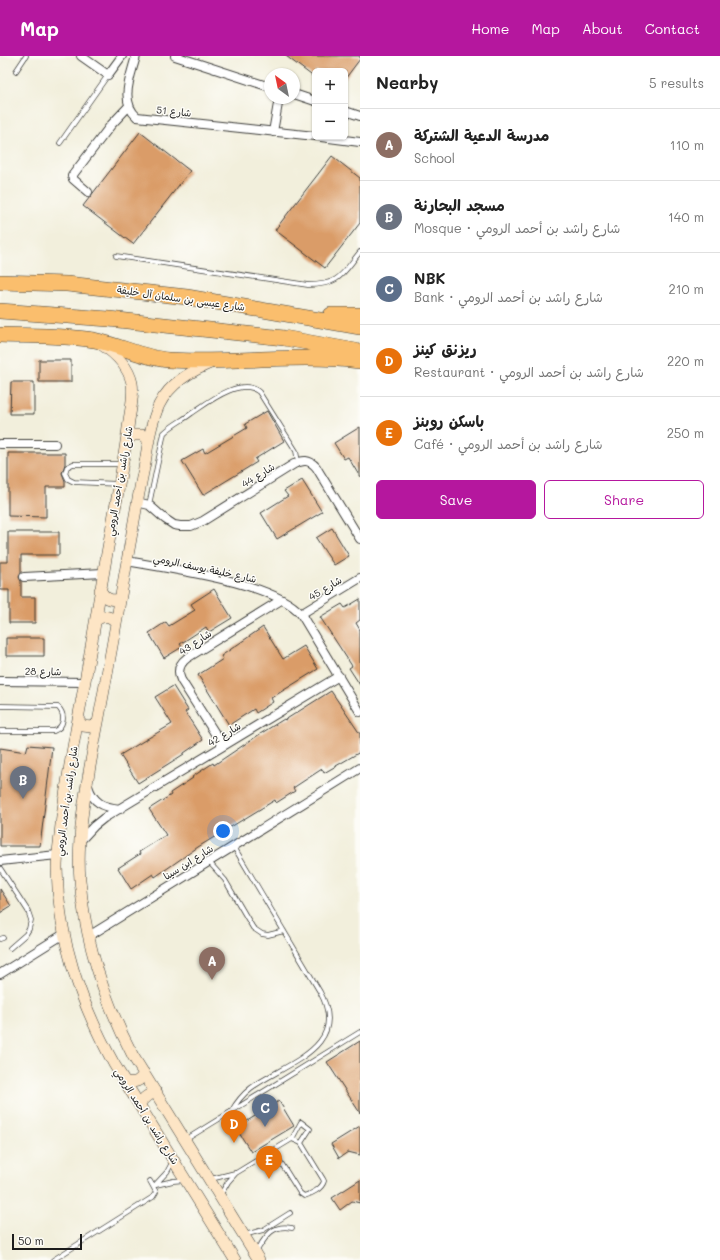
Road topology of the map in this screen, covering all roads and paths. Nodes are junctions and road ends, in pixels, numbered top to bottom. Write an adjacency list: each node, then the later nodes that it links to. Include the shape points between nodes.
1 (26, 56): 6 (lane)
2 (81, 56): 7 (street)
3 (122, 56): 7 (street)
4 (136, 56): 12 (street, via 128,88)
5 (175, 56): 8 (street)
6 (16, 71)
7 (108, 75): 19 (lane)
8 (264, 85)
9 (300, 96): 10 (street)
10 (312, 100)
11 (278, 104): 15 (street)
12 (129, 106): 15 (street, شارع 51, via 134,114 141,118); 20 (street, via 72,176 73,180)
13 (348, 112): 14 (street)
14 (360, 116)
15 (273, 132): 16 (street, شارع 51)
16 (312, 136)
17 (344, 140): 18 (street)
18 (360, 142)
19 (60, 143)
20 (88, 192)
21 (360, 252): 22 (lane, via 338,279 320,285)
22 (116, 256)
23 (0, 274): 25 (highway)
24 (0, 282): 25 (highway, شارع عيسى بن سلمان آل خليفة)
25 (67, 284): 27 (highway, شارع عيسى بن سلمان آل خليفة, via 187,297 306,317)
26 (0, 311): 28 (highway)
27 (359, 318)
28 (109, 319): 29 (highway); 32 (highway, via 284,338)
29 (0, 320)
30 (0, 335): 31 (highway)
31 (95, 340): 33 (highway, via 167,360); 35 (street, شارع راشد بن أحمد الرومي, via 118,358 132,382)
32 (360, 352)
33 (219, 360): 34 (highway, via 322,357); 36 (street, شارع راشد بن أحمد الرومي, via 188,374 168,391 156,414)
34 (360, 361)
35 (126, 441): 36 (street, via 133,435 142,435); 40 (street, شارع راشد بن أحمد الرومي)
36 (149, 441): 42 (street, شارع راشد بن أحمد الرومي)
37 (0, 444): 38 (street)
38 (55, 444)
39 (298, 462): 43 (street, شارع 44, via 191,526 170,523); 43 (lane, via 296,450 259,392 248,388 234,389 222,394 164,433); 44 (street, via 307,460 313,463)
40 (122, 464): 41 (street, شارع راشد بن أحمد الرومي); 41 (lane, via 73,464 67,467 65,473 68,479 74,482)
41 (119, 484): 46 (street, شارع راشد بن أحمد الرومي)
42 (137, 502): 43 (street, شارع 44); 45 (street, شارع راشد بن أحمد الرومي)
43 (149, 505)
44 (360, 539)
45 (127, 561): 50 (street, شارع راشد بن أحمد الرومي); 51 (street, شارع خليفة يوسف الرومي, via 240,584)
46 (103, 573): 47 (street); 49 (street, شارع راشد بن أحمد الرومي)
47 (24, 576)
48 (360, 578): 52 (street, شارع 45)
49 (100, 590): 50 (street, via 105,597 112,600); 53 (street, شارع راشد بن أحمد الرومي)
50 (120, 599): 54 (street, شارع راشد بن أحمد الرومي)
51 (281, 600): 52 (street, شارع خليفة يوسف الرومي, via 294,606); 63 (street, شارع 43, via 187,658 180,667 179,674 182,680)
52 (301, 614): 55 (street, شارع خليفة يوسف الرومي)
53 (96, 620): 54 (street, via 102,616 110,617); 57 (street, شارع راشد بن أحمد الرومي)
54 (116, 622): 61 (street, شارع راشد بن أحمد الرومي)
55 (339, 676): 59 (street, شارع خليفة يوسف الرومي); 63 (street, شارع 42)
56 (0, 681): 57 (street, شارع 28)
57 (85, 682): 60 (street, شارع راشد بن أحمد الرومي)
58 (0, 706): 62 (lane, via 58,707 63,714 63,723 54,731)
59 (360, 712)
60 (78, 720): 61 (street, via 83,726 91,727); 64 (street, شارع راشد بن أحمد الرومي)
61 (98, 723): 65 (street, شارع راشد بن أحمد الرومي)
62 (0, 731)
63 (223, 746): 68 (street, شارع 42)
64 (73, 748): 65 (street, via 80,745); 71 (street, شارع راشد بن أحمد الرومي)
65 (93, 750): 67 (street, شارع راشد بن أحمد الرومي)
66 (360, 768): 70 (street, شارع ابن سينا)
67 (88, 786): 68 (street, via 98,802 106,807); 69 (street, شارع راشد بن أحمد الرومي)
68 (120, 809): 69 (street, شارع 42, via 100,822)
69 (80, 842): 77 (street, شارع راشد بن أحمد الرومي, via 80,879)
70 (233, 846): 73 (street, شارع ابن سينا); 75 (lane)
71 (57, 855): 72 (street); 76 (street, شارع راشد بن أحمد الرومي, via 59,903)
72 (0, 861)
73 (209, 861): 75 (lane, via 225,880 253,928 268,935); 77 (street, شارع ابن سينا)
74 (0, 868): 78 (lane, via 28,911 30,920 26,934)
75 (284, 931): 85 (lane, via 327,1004 327,1030 321,1042 312,1051 250,1089)
76 (64, 934): 79 (street); 82 (street, شارع راشد بن أحمد الرومي, via 75,977 90,1018)
77 (89, 936): 81 (street, شارع راشد بن أحمد الرومي, via 97,972 109,1005)
78 (10, 948)
79 (0, 974)
80 (360, 1032): 85 (lane)
81 (144, 1073): 82 (street, via 141,1080 134,1083); 83 (street, شارع راشد بن أحمد الرومي)
82 (125, 1082): 84 (street, شارع راشد بن أحمد الرومي)
83 (156, 1093): 84 (street, via 144,1098); 87 (street, شارع راشد بن أحمد الرومي)
84 (139, 1105): 90 (street, شارع راشد بن أحمد الرومي)
85 (231, 1112): 87 (lane)
86 (292, 1139): 88 (lane); 88 (lane, via 301,1122 310,1129); 89 (lane)
87 (185, 1140): 92 (street, شارع راشد بن أحمد الرومي)
88 (302, 1143): 89 (lane, via 324,1181 321,1187 304,1196)
89 (273, 1150): 91 (lane)
90 (174, 1159): 93 (street, شارع راشد بن أحمد الرومي); 95 (lane, via 167,1172)
91 (236, 1173): 92 (lane); 96 (lane)
92 (209, 1179): 96 (street, شارع راشد بن أحمد الرومي)
93 (186, 1180): 95 (lane); 102 (street, شارع راشد بن أحمد الرومي)
94 (150, 1181): 95 (lane)
95 (154, 1186): 101 (lane, via 156,1192 153,1198)
96 (220, 1196): 99 (street, شارع راشد بن أحمد الرومي)
97 (290, 1213): 99 (lane, via 263,1230)
98 (292, 1228): 100 (lane, via 279,1227 266,1236)
99 (244, 1235): 100 (street, شارع راشد بن أحمد الرومي)
100 (257, 1257)
101 (53, 1260)
102 (236, 1260)

